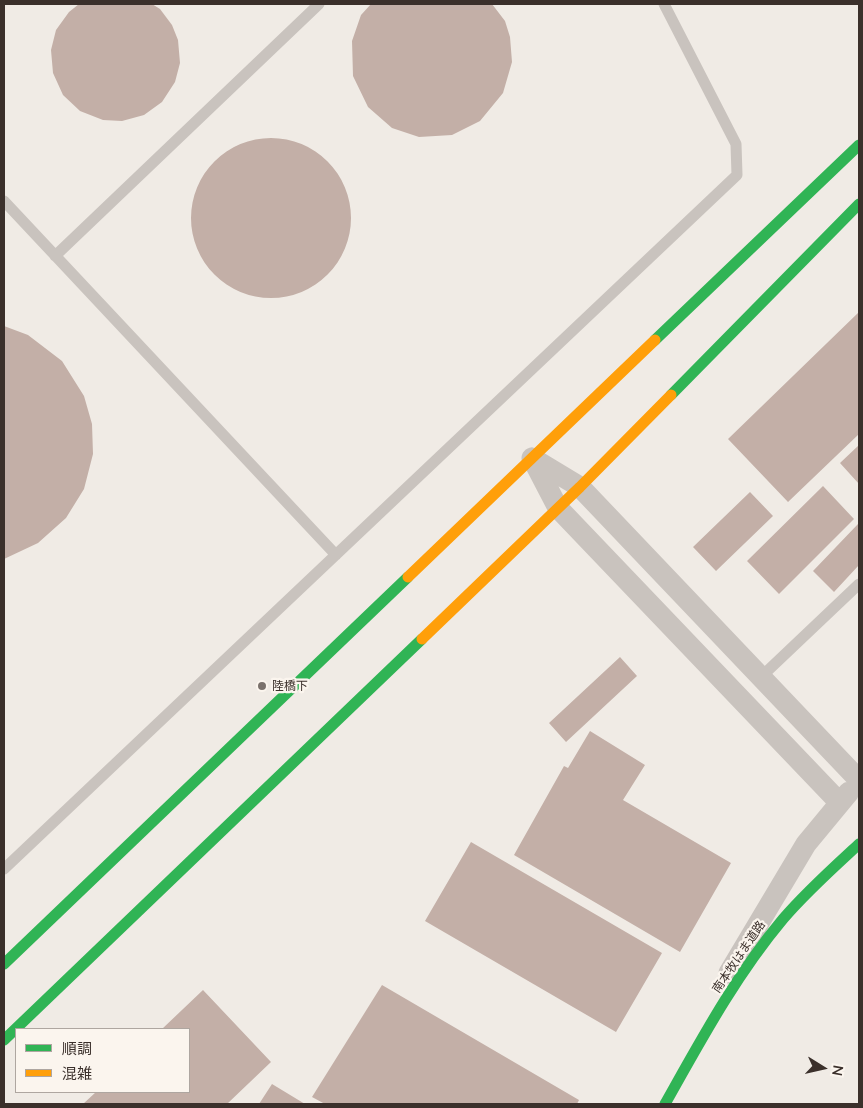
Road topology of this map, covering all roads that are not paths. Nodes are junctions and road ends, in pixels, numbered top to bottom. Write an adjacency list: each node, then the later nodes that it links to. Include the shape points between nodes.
1 (318, 4): 6 (lane)
2 (664, 4): 10 (lane, via 736,144 737,175)
3 (859, 145): 7 (main road)
4 (4, 201): 6 (lane)
5 (859, 204): 8 (main road)
6 (55, 256): 10 (lane)
7 (532, 458): 8 (street); 9 (street); 18 (main road)
8 (580, 487): 9 (main road); 12 (street)
9 (558, 508): 14 (street); 19 (main road)
10 (336, 555): 17 (lane)
11 (859, 584): 12 (lane)
12 (761, 677): 13 (street)
13 (859, 781): 14 (street)
14 (839, 802): 22 (street, via 806,844 770,902)
15 (859, 844): 23 (main road, 南本牧はま道路, via 803,897 768,938)
16 (859, 856): 24 (main road, 南本牧はま道路, via 809,903 775,942 744,987)
17 (4, 870)
18 (4, 964)
19 (16, 1028)
20 (15, 1029): 21 (main road)
21 (4, 1040)
22 (652, 1104)
23 (665, 1104)
24 (676, 1104)

